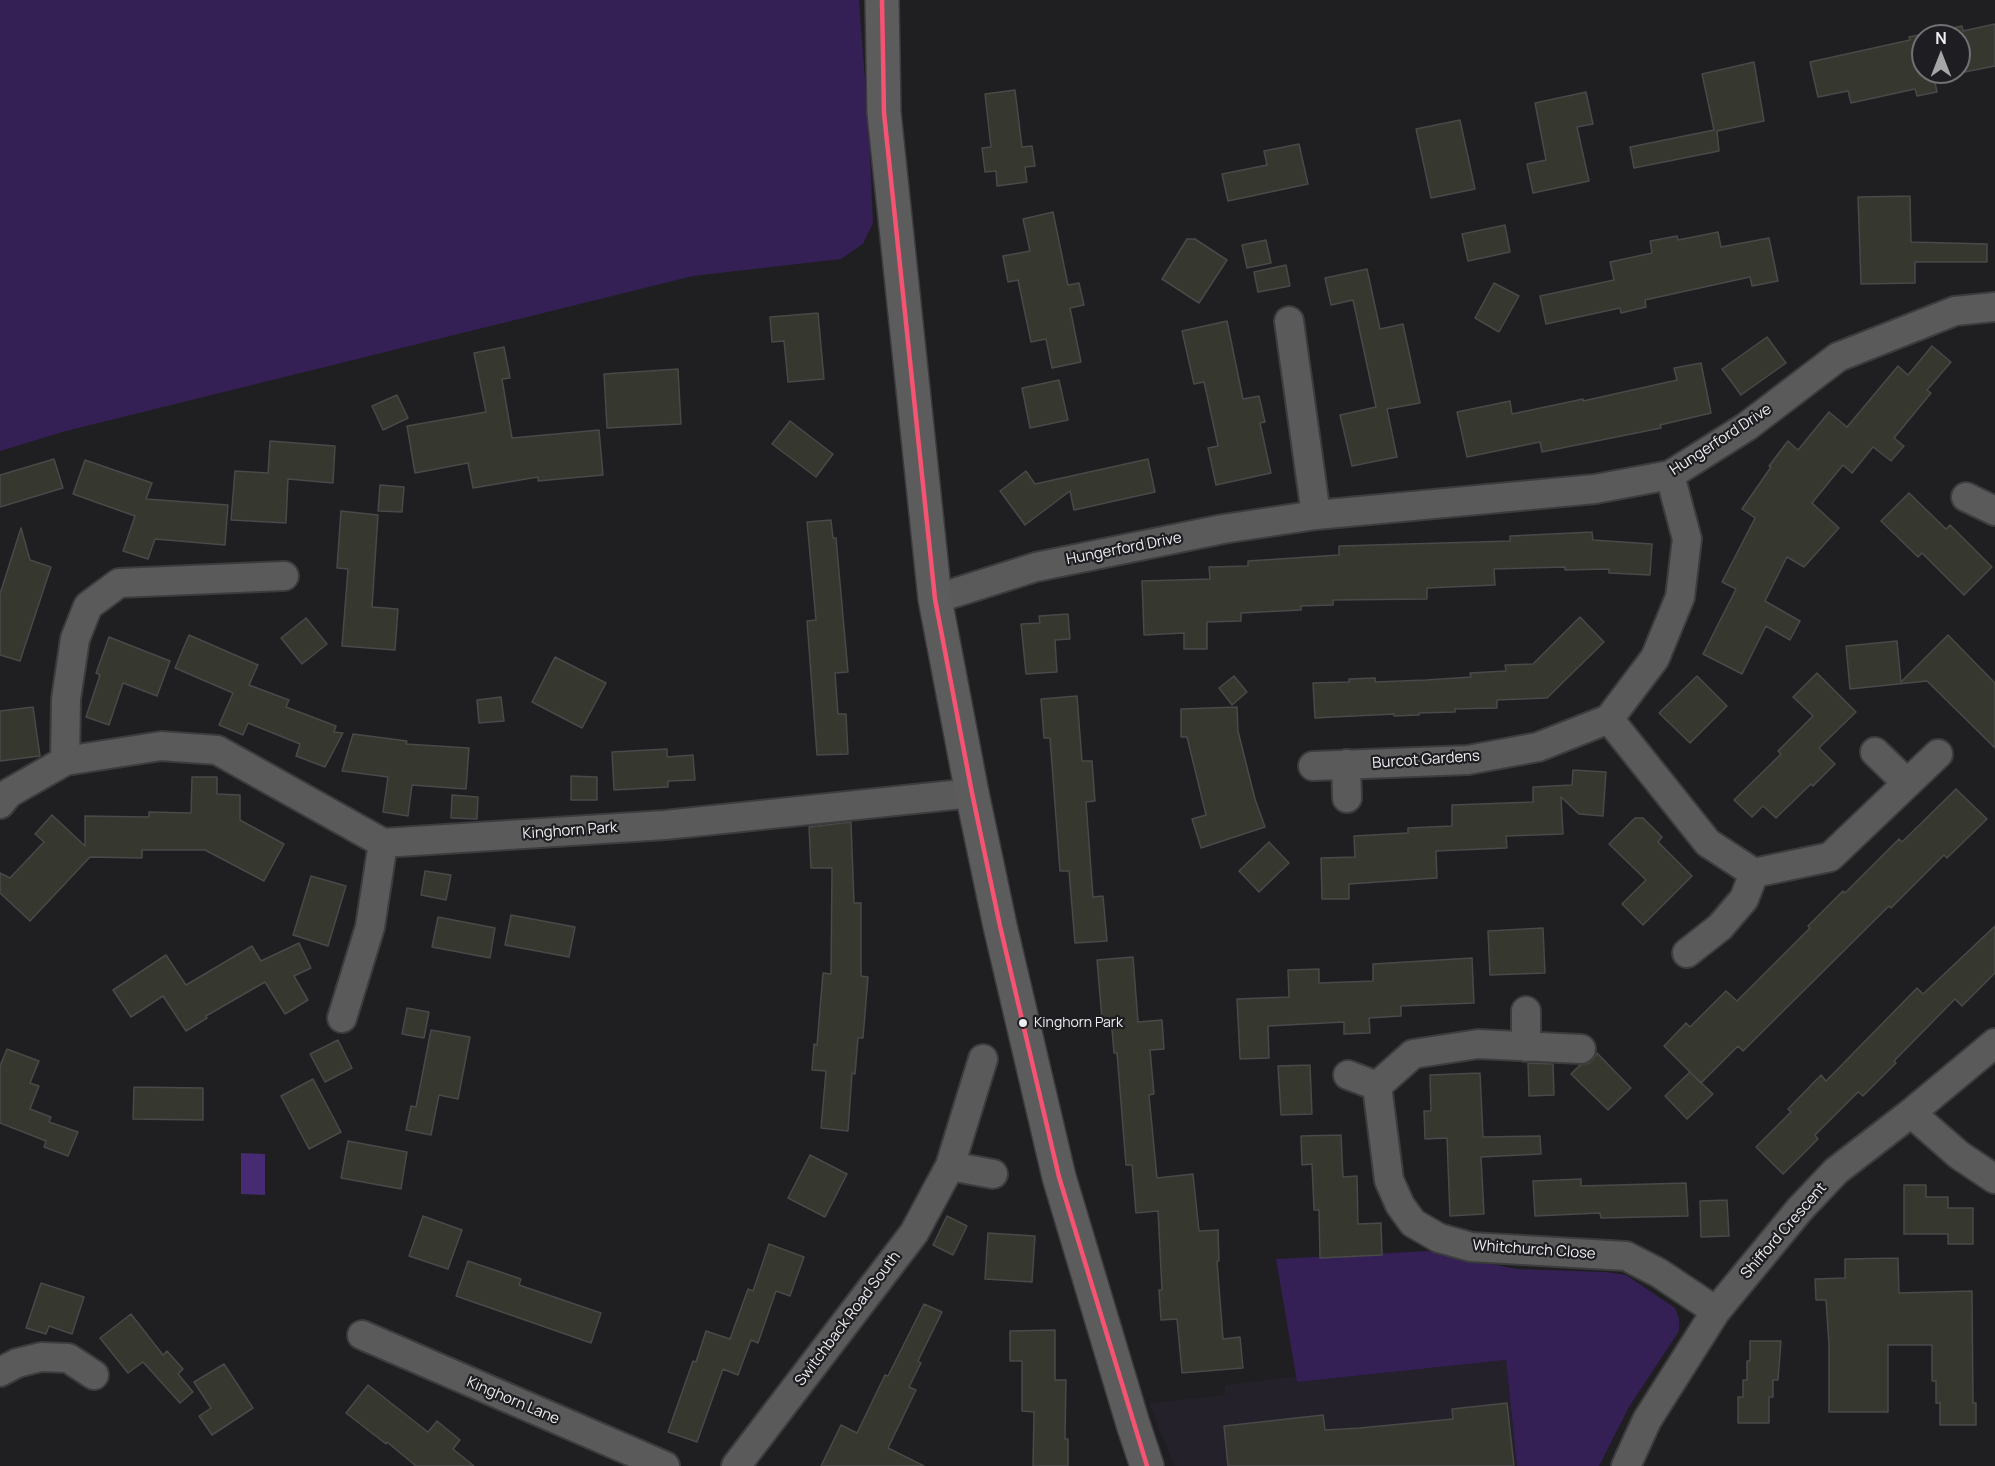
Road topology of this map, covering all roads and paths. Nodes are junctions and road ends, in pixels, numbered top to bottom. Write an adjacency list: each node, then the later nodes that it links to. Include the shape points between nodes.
1 (882, 0): 9 (main road, via 884,113)
2 (1995, 307): 4 (street, Hungerford Drive, via 1955,311 1838,357 1746,427)
3 (1289, 321): 7 (street)
4 (1670, 475): 7 (street, Hungerford Drive, via 1595,489); 10 (street, via 1688,539 1680,597 1655,658)
5 (1966, 497): 6 (street)
6 (1995, 511)
7 (1316, 515): 9 (street, Hungerford Drive, via 1036,567)
8 (284, 576): 13 (street, via 119,583 88,606 75,639 66,699)
9 (935, 600): 17 (main road)
10 (1609, 719): 14 (street, Burcot Gardens, via 1538,747 1468,760); 21 (street, via 1708,843)
11 (1875, 752): 16 (street)
12 (1938, 754): 16 (street)
13 (65, 761): 19 (street, via 9,793); 20 (street, via 161,746 217,750)
14 (1346, 764): 15 (street, Burcot Gardens); 18 (street)
15 (1313, 766)
16 (1908, 783): 21 (street, via 1830,856)
17 (972, 793): 20 (street, Kinghorn Park, via 665,825); 41 (main road, via 1059,1177)
18 (1347, 798)
19 (0, 804)
20 (383, 843): 24 (street, via 370,927)
21 (1754, 873): 22 (street, via 1744,899 1720,927)
22 (1687, 953)
23 (1526, 1011): 26 (street)
24 (342, 1018)
25 (1995, 1043): 31 (street, Shifford Crescent)
26 (1526, 1047): 27 (street); 30 (street, via 1478,1044 1413,1054)
27 (1581, 1049)
28 (983, 1059): 32 (street, Switchback Road South)
29 (1348, 1075): 30 (street)
30 (1377, 1086): 35 (street, Whitchurch Close, via 1389,1180 1413,1223 1439,1238 1471,1247 1626,1256)
31 (1911, 1113): 34 (street, via 1959,1155); 35 (street, Shifford Crescent, via 1836,1171)
32 (950, 1166): 33 (street); 40 (street, Switchback Road South, via 914,1233)
33 (993, 1173)
34 (1995, 1179)
35 (1716, 1311): 42 (street, Shifford Crescent, via 1647,1420)
36 (362, 1335): 39 (street, Kinghorn Lane)
37 (0, 1372): 38 (street, via 41,1357 68,1358)
38 (94, 1375)
39 (665, 1466)
40 (736, 1466)
41 (1147, 1466)
42 (1626, 1466)

